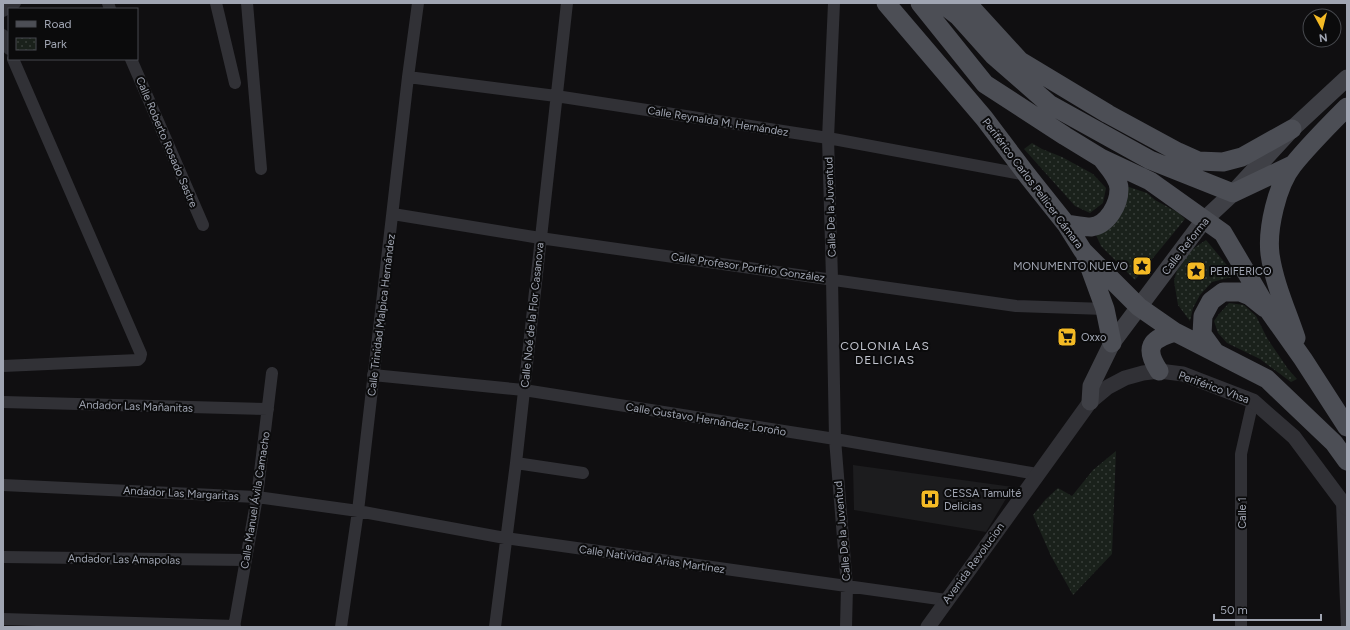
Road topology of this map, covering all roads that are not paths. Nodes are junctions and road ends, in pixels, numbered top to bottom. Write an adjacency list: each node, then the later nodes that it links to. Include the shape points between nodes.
1 (15, 3): 11 (street)
2 (216, 3): 18 (street)
3 (247, 3): 25 (street)
4 (418, 3): 16 (street, Calle Trinidad Malpica Hernández)
5 (567, 3): 19 (street, Calle Noé de la Flor Casanova)
6 (834, 3): 22 (street, Calle De la Juventud)
7 (886, 3): 26 (main road, Periférico Carlos Pellicer Cámara, via 984,118)
8 (920, 3): 23 (main road, via 986,84)
9 (940, 3): 27 (main road, via 958,16 993,55 1049,104 1150,160)
10 (967, 3): 21 (main road, via 1020,61 1108,114 1198,161 1222,162 1242,157)
11 (3, 11)
12 (3, 35): 13 (street)
13 (8, 47)
14 (13, 60): 42 (street, via 141,354 138,360)
15 (132, 60): 31 (street, Calle Roberto Rosado Sastre)
16 (408, 78): 19 (street, Calle Reynalda M. Hernández); 28 (street, Calle Trinidad Malpica Hernández)
17 (1347, 78): 21 (main road, Calle Reforma)
18 (235, 82)
19 (556, 96): 22 (street, Calle Reynalda M. Hernández); 32 (street, Calle Noé de la Flor Casanova)
20 (1347, 107): 24 (main road)
21 (1292, 129): 27 (main road, Calle Reforma)
22 (828, 138): 26 (street, Calle Reynalda M. Hernández); 34 (street, Calle De la Juventud)
23 (1101, 158): 29 (main road, via 1150,181); 30 (main road, via 1114,173 1119,188 1114,210 1104,221 1092,227)
24 (1292, 165): 27 (main road); 41 (main road, via 1275,202 1270,229 1270,254 1277,285)
25 (261, 170)
26 (1027, 175): 30 (main road, Periférico Carlos Pellicer Cámara)
27 (1233, 193): 29 (main road, Calle Reforma)
28 (393, 214): 32 (street, Calle Profesor Porfirio González); 45 (street, Calle Trinidad Malpica Hernández)
29 (1204, 220): 35 (main road, Calle Reforma); 37 (main road, via 1223,233)
30 (1066, 224): 33 (main road, Periférico Carlos Pellicer Cámara)
31 (203, 225)
32 (540, 238): 34 (street, Calle Profesor Porfirio González); 46 (street, Calle Noé de la Flor Casanova)
33 (1083, 250): 35 (main road, Periférico Carlos Pellicer Cámara); 36 (main road)
34 (832, 279): 36 (street, Calle Profesor Porfirio González, via 1016,306); 52 (street, Calle De la Juventud)
35 (1139, 307): 38 (main road, Periférico Carlos Pellicer Cámara); 39 (main road, Calle Reforma)
36 (1105, 309): 39 (main road)
37 (1269, 311): 40 (main road, via 1250,296 1240,292 1224,292 1211,301 1203,316 1202,334); 41 (main road)
38 (1175, 332): 40 (main road, Periférico Carlos Pellicer Cámara); 43 (main road, via 1156,339 1152,345 1153,362)
39 (1112, 343): 49 (main road, Calle Reforma, via 1091,386)
40 (1215, 352): 53 (main road, Periférico Carlos Pellicer Cámara, via 1266,379 1334,443)
41 (1304, 359): 51 (main road)
42 (3, 366)
43 (1160, 371): 47 (street, Periférico Vhsa, via 1183,374); 49 (street, Periférico Vhsa, via 1125,378 1108,387)
44 (272, 374): 50 (street, Calle Manuel Ávila Camacho)
45 (373, 375): 46 (street, Calle Gustavo Hernández Loroño); 60 (street, Calle Trinidad Malpica Hernández)
46 (524, 390): 52 (street, Calle Gustavo Hernández Loroño); 54 (street, Calle Noé de la Flor Casanova)
47 (1253, 401): 59 (street, Periférico Vhsa, via 1294,438); 73 (street, Calle 1, via 1241,454)
48 (3, 402): 50 (street, Andador Las Mañanitas)
49 (1090, 402): 56 (street, Avenida Revolucion)
50 (268, 410): 58 (street, Calle Manuel Ávila Camacho)
51 (1347, 427)
52 (835, 439): 56 (street, Calle Gustavo Hernández Loroño); 65 (street, Calle De la Juventud)
53 (1347, 461)
54 (516, 464): 55 (street); 61 (street, Calle Noé de la Flor Casanova)
55 (583, 473)
56 (1037, 474): 66 (street, Avenida Revolucion)
57 (3, 485): 58 (street, Andador Las Margaritas)
58 (256, 497): 60 (street, Andador Las Margaritas); 63 (street, Calle Manuel Ávila Camacho)
59 (1345, 505): 64 (street)
60 (358, 511): 61 (street, Calle Natividad Arias Martínez); 69 (street, Calle Trinidad Malpica Hernández)
61 (505, 538): 65 (street, Calle Natividad Arias Martínez); 70 (street, Calle Noé de la Flor Casanova)
62 (3, 557): 63 (street, Andador Las Amapolas)
63 (246, 560): 68 (street, Calle Manuel Ávila Camacho)
64 (1346, 579): 74 (street)
65 (847, 587): 66 (street, Calle Natividad Arias Martínez); 71 (street, Calle De la Juventud)
66 (946, 600): 72 (street, Avenida Revolucion)
67 (3, 619): 68 (street)
68 (234, 626)
69 (341, 627)
70 (495, 627)
71 (846, 627)
72 (928, 627)
73 (1241, 627)
74 (1347, 627)

